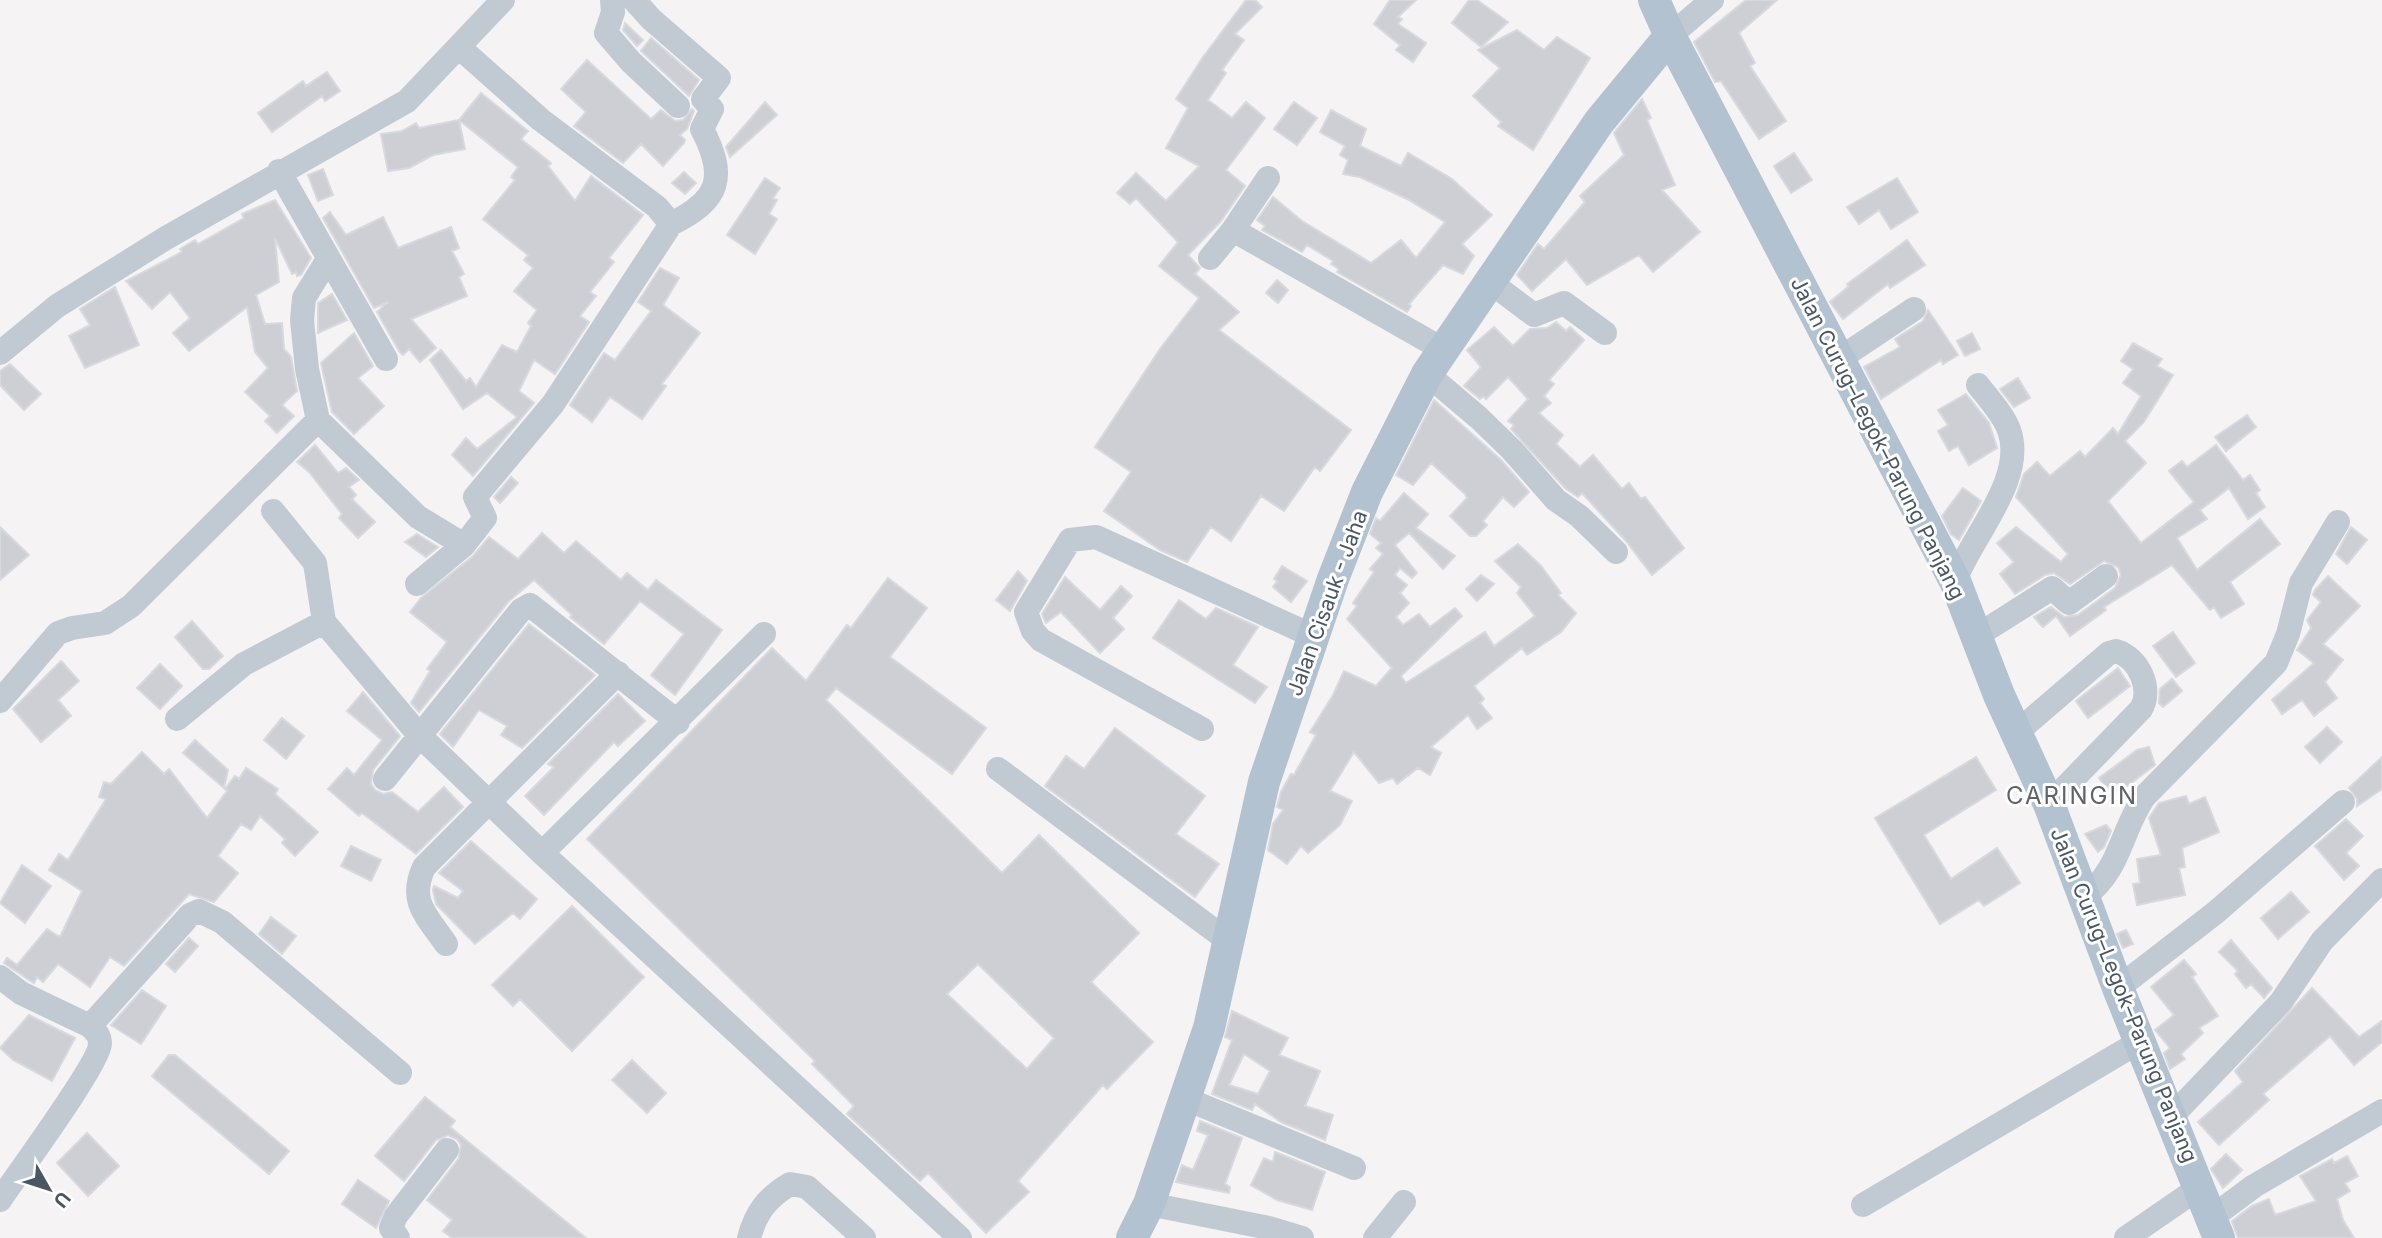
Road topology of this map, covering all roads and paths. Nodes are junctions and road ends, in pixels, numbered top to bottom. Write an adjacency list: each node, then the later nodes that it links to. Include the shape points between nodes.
1 (503, 0): 7 (street)
2 (612, 0): 8 (street, via 606,33)
3 (634, 0): 11 (street, via 719,78 703,99 712,109 702,129 715,155 717,176 707,199)
4 (1654, 0): 6 (main road, Jalan Curug–Legok–Parung Panjang)
5 (1712, 0): 6 (street)
6 (1670, 36): 15 (main road, Jalan Cisauk - Jaha, via 1599,122); 20 (main road, Jalan Curug–Legok–Parung Panjang)
7 (460, 48): 9 (street, via 407,101); 11 (street, via 541,120 657,207)
8 (678, 106)
9 (279, 171): 13 (street); 18 (street, via 57,306)
10 (1268, 178): 12 (street)
11 (671, 223): 26 (street, via 553,404 475,497 485,518)
12 (1233, 230): 14 (street); 21 (street)
13 (328, 258): 19 (street); 23 (street, via 304,298 302,320)
14 (1210, 258)
15 (1490, 282): 17 (street, via 1534,315 1564,303); 21 (main road, Jalan Cisauk - Jaha)
16 (1914, 309): 20 (street)
17 (1605, 332)
18 (0, 353)
19 (386, 359)
20 (1839, 359): 29 (main road, Jalan Curug–Legok–Parung Panjang)
21 (1435, 362): 27 (street, via 1479,418 1556,500); 33 (main road, Jalan Cisauk - Jaha, via 1367,492)
22 (1978, 385): 29 (street, via 2008,428 2011,456 1991,518)
23 (318, 420): 26 (street, via 418,517); 36 (street, via 131,606 105,624 58,634)
24 (273, 511): 31 (street, via 315,563)
25 (2338, 522): 49 (street, via 2301,583 2276,663 2144,797 2132,816 2117,860)
26 (464, 545): 30 (street)
27 (1616, 552)
28 (2106, 576): 34 (street, via 2069,603 2052,588)
29 (1955, 581): 34 (main road, Jalan Curug–Legok–Parung Panjang)
30 (417, 584)
31 (324, 622): 37 (street, via 244,664); 41 (street)
32 (764, 634): 38 (street)
33 (1313, 636): 39 (street, via 1096,537 1070,540 1026,612 1033,631 1041,640); 50 (main road, Jalan Cisauk - Jaha, via 1264,782)
34 (1975, 637): 40 (main road, Jalan Curug–Legok–Parung Panjang)
35 (618, 673): 38 (street); 41 (street, via 530,605 521,610); 45 (street)
36 (0, 701)
37 (177, 719)
38 (678, 722): 47 (street)
39 (1202, 729)
40 (2017, 732): 46 (main road, Jalan Curug–Legok–Parung Panjang); 46 (street, via 2109,653 2126,656 2146,683 2141,709)
41 (419, 735): 43 (street); 45 (street)
42 (998, 769): 50 (street)
43 (385, 779)
44 (2343, 802): 53 (street, via 2215,913)
45 (491, 804): 47 (street); 51 (street, via 424,867 417,883 419,904)
46 (2049, 804): 49 (main road, Jalan Curug–Legok–Parung Panjang)
47 (542, 853): 71 (street)
48 (2382, 880): 59 (street, via 2322,942 2281,1002)
49 (2083, 898): 53 (main road, Jalan Curug–Legok–Parung Panjang)
50 (1227, 940): 57 (main road, Jalan Cisauk - Jaha, via 1209,1028)
51 (446, 944)
52 (0, 977): 54 (street, via 21,993)
53 (2118, 988): 55 (main road, Jalan Curug–Legok–Parung Panjang)
54 (89, 1026): 56 (street, via 190,915 199,911 222,922); 63 (street, via 98,1033 99,1049)
55 (2139, 1042): 59 (main road, Jalan Curug–Legok–Parung Panjang); 66 (street)
56 (400, 1073)
57 (1185, 1099): 61 (street); 65 (main road, Jalan Cisauk - Jaha)
58 (2382, 1111): 67 (street, via 2255,1186)
59 (2171, 1117): 62 (main road, Jalan Curug–Legok–Parung Panjang)
60 (447, 1150): 68 (street, via 396,1216 391,1228)
61 (1354, 1168)
62 (2200, 1187): 67 (main road, Jalan Curug–Legok–Parung Panjang); 75 (street)
63 (0, 1200)
64 (1404, 1202): 74 (street)
65 (1149, 1204): 72 (main road, Jalan Cisauk - Jaha); 73 (street)
66 (1863, 1205)
67 (2215, 1228)
68 (397, 1238)
69 (750, 1238): 70 (street, via 754,1217 770,1196 790,1184 807,1187)
70 (864, 1238)
71 (960, 1238)
72 (1132, 1238)
73 (1303, 1238)
74 (1375, 1238)
75 (2126, 1238)

